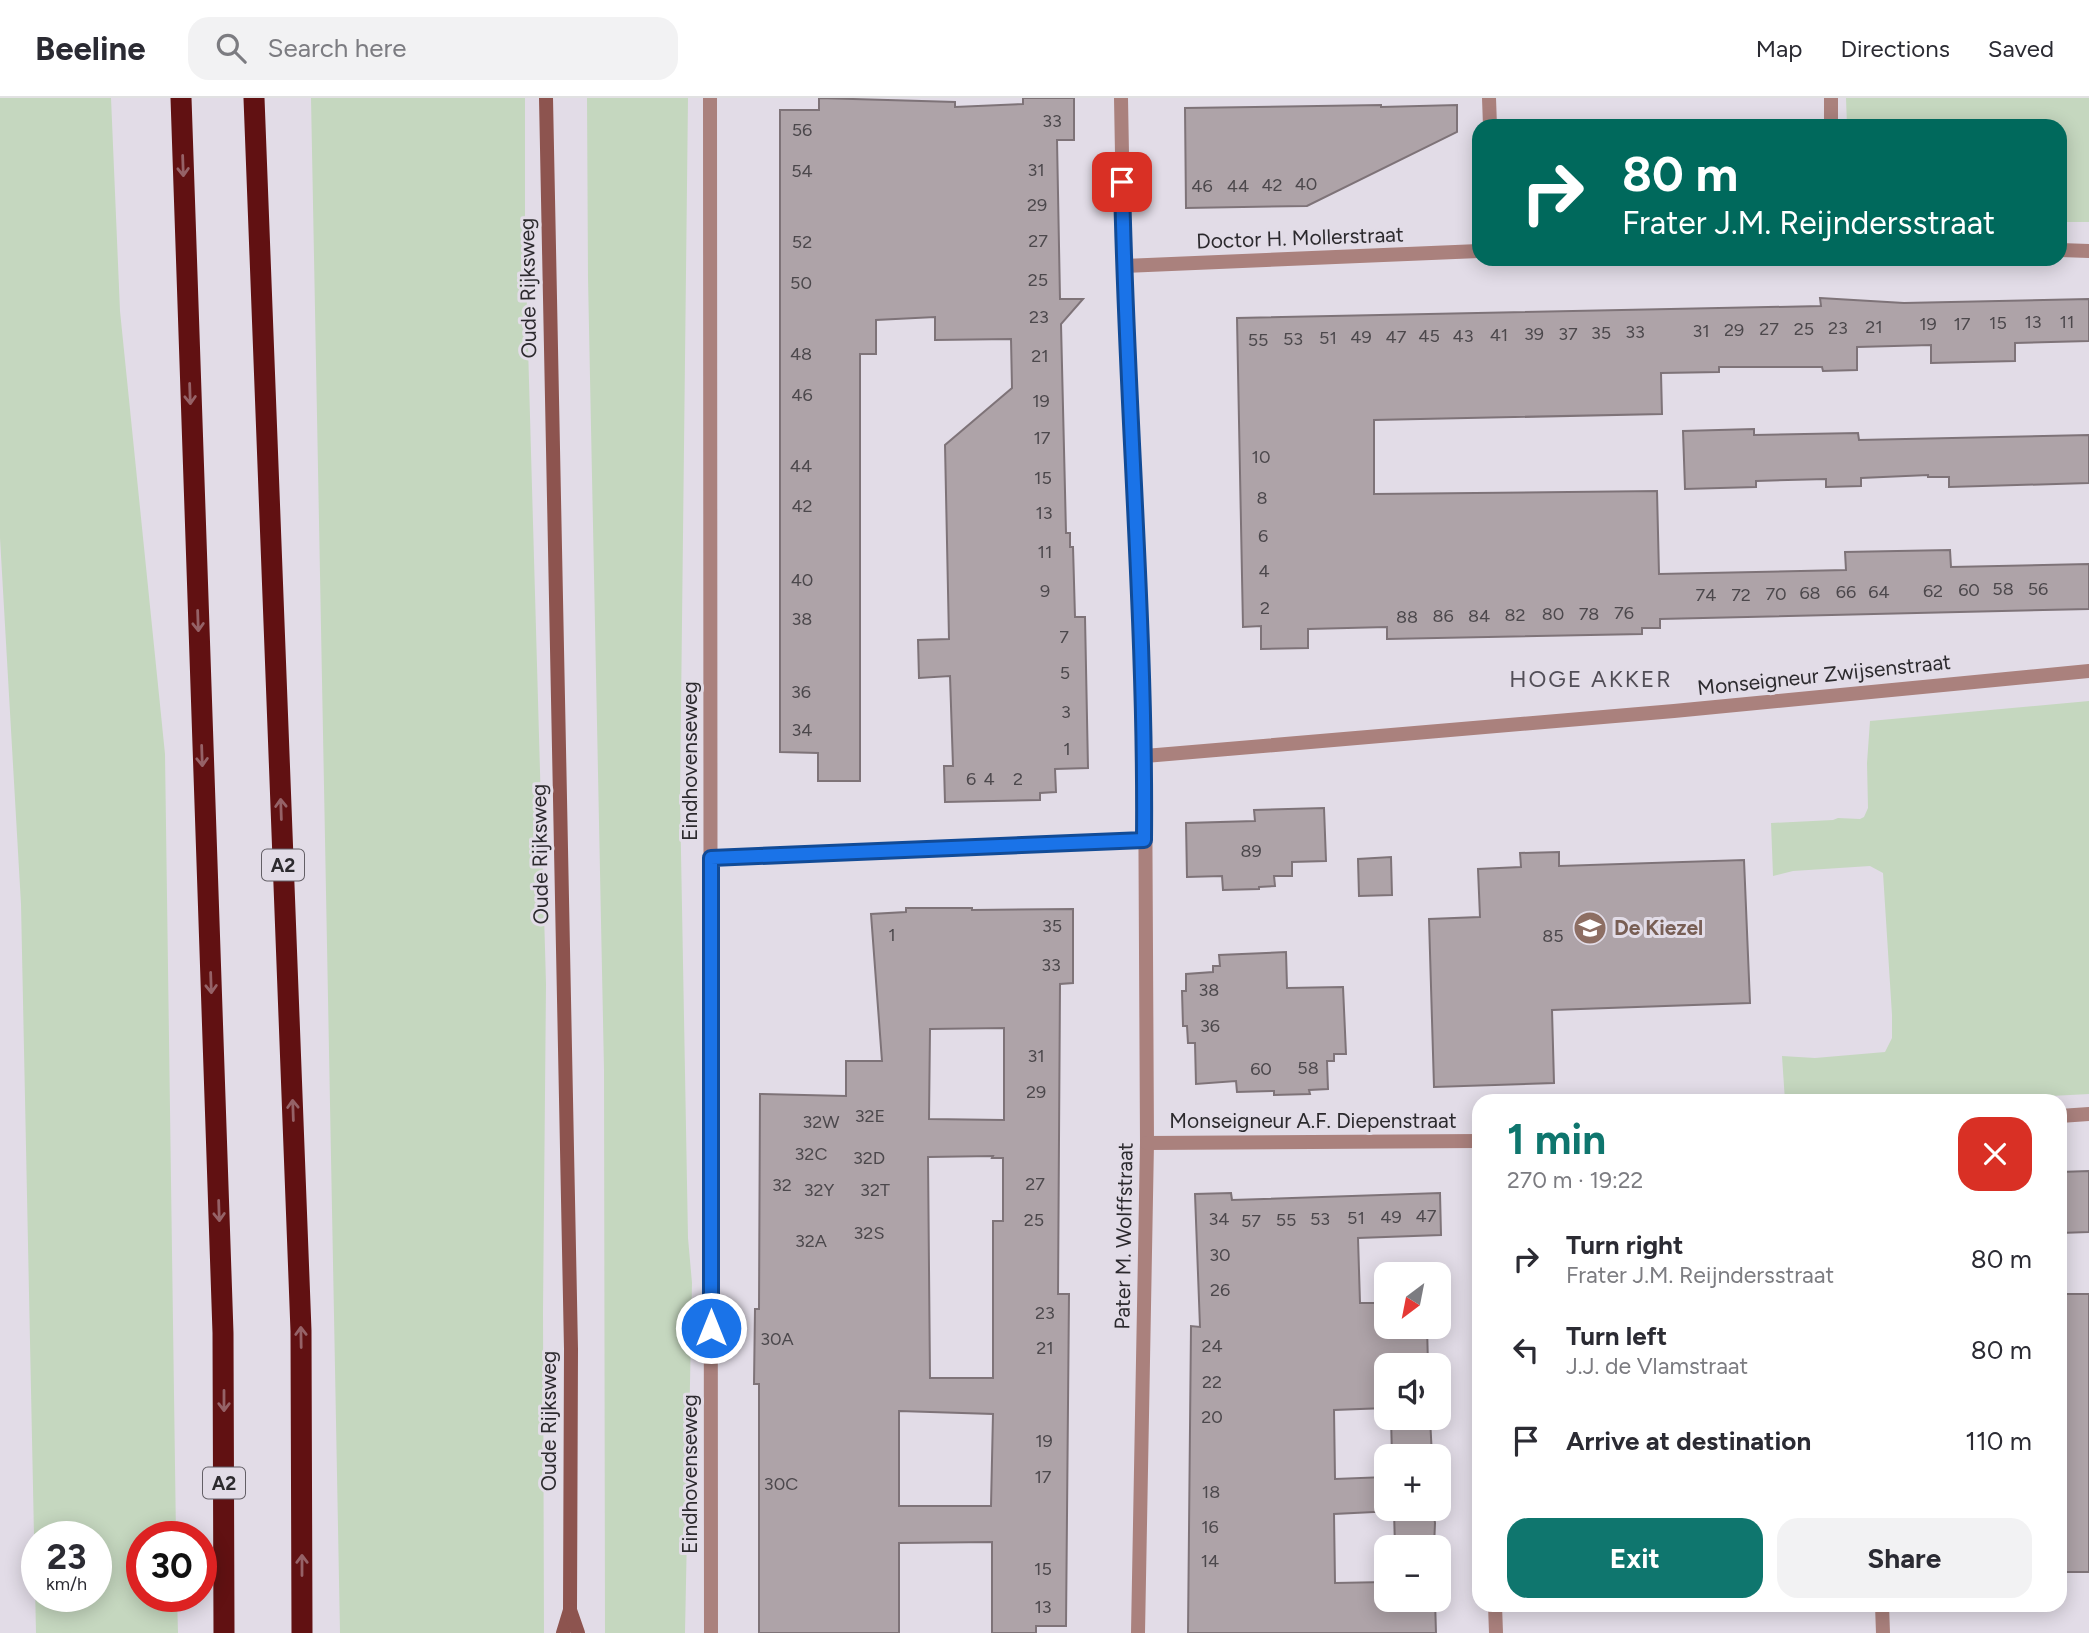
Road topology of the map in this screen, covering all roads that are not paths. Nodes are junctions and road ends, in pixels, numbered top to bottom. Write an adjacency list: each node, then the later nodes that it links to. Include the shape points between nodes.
1 (181, 98): 25 (highway, A2, one-way to 25, via 223,1333)
2 (254, 98): 26 (highway, A2, one-way to 2, via 301,1331)
3 (546, 98): 22 (main road, Oude Rijksweg, via 570,1335)
4 (710, 98): 17 (street, Eindhovenseweg)
5 (1121, 98): 13 (street, Pater M. Wolffstraat)
6 (1489, 98): 8 (street)
7 (1831, 98): 9 (street)
8 (1490, 119)
9 (1831, 119)
10 (2067, 250): 12 (street)
11 (1472, 251): 13 (street, Doctor H. Mollerstraat)
12 (2089, 251)
13 (1124, 266): 15 (street, Pater M. Wolffstraat)
14 (2089, 671): 15 (street, Monseigneur Zwijsenstraat)
15 (1145, 756): 16 (street, Pater M. Wolffstraat)
16 (1144, 840): 17 (street); 21 (street, Pater M. Wolffstraat)
17 (711, 858): 29 (street, Eindhovenseweg)
18 (2089, 1114): 19 (street)
19 (2067, 1116)
20 (1472, 1140): 21 (street, Monseigneur A.F. Diepenstraat)
21 (1147, 1143): 30 (street, Pater M. Wolffstraat)
22 (570, 1610): 27 (main road, Oude Rijksweg); 28 (main road, Oude Rijksweg)
23 (1495, 1612): 31 (street)
24 (1882, 1612): 32 (street)
25 (224, 1633)
26 (302, 1633)
27 (562, 1633)
28 (578, 1633)
29 (711, 1633)
30 (1138, 1633)
31 (1496, 1633)
32 (1883, 1633)

